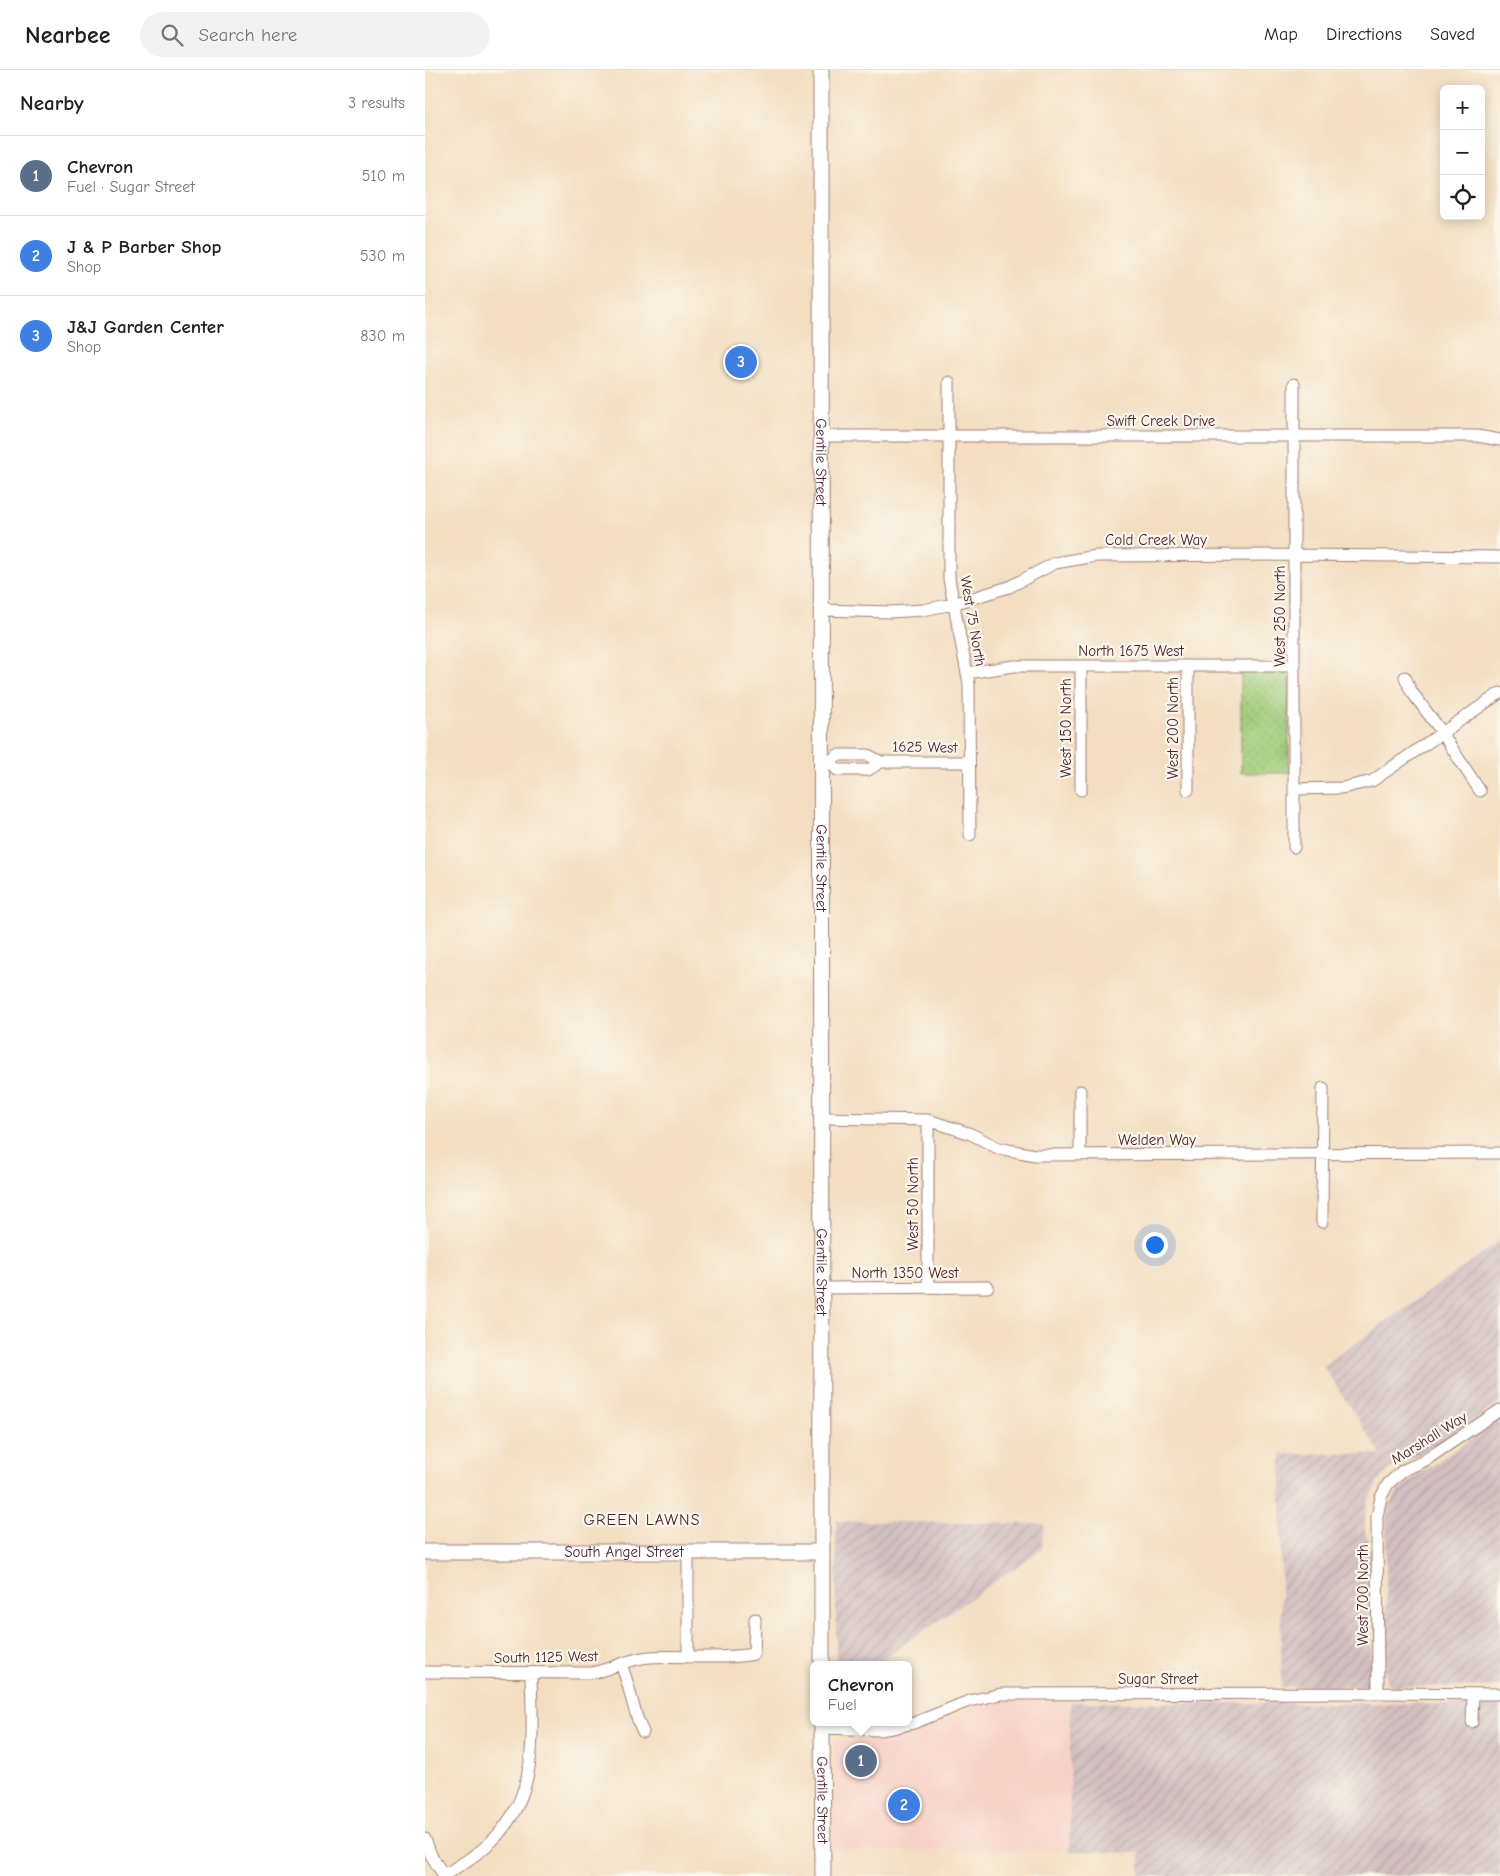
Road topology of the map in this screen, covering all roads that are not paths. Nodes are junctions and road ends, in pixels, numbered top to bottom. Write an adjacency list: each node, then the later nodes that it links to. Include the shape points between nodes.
1 (821, 70): 5 (main road, Gentile Street)
2 (949, 382): 6 (street, West 75 North)
3 (1295, 384): 4 (street, West 250 North)
4 (1295, 435): 6 (street, Swift Creek Drive); 7 (street, Swift Creek Drive, via 1477,436); 8 (street, West 250 North)
5 (822, 436): 6 (street, Swift Creek Drive); 11 (main road, Gentile Street)
6 (949, 436): 10 (street, West 75 North, via 949,579)
7 (1500, 440)
8 (1295, 555): 9 (street, Cold Creek Way); 10 (street, Cold Creek Way, via 1096,556 1055,564 1009,587); 14 (street, West 250 North)
9 (1500, 557)
10 (953, 604): 11 (street, Cold Creek Way, via 890,612); 15 (street, West 75 North)
11 (822, 610): 19 (main road, Gentile Street)
12 (1081, 666): 13 (street, North 1675 West); 15 (street, North 1675 West, via 1013,666); 22 (street, West 150 North)
13 (1188, 666): 14 (street, North 1675 West); 23 (street, West 200 North)
14 (1295, 666): 21 (street, West 250 North)
15 (967, 673): 20 (street, West 75 North)
16 (1405, 676): 18 (street, via 1411,691)
17 (1500, 693): 18 (street)
18 (1442, 733): 21 (street, via 1372,780 1342,788); 24 (street)
19 (826, 762): 20 (street, 1625 West, via 837,770 868,770 881,762); 29 (main road, Gentile Street)
20 (969, 762): 25 (street, West 75 North)
21 (1295, 789): 26 (street, West 250 North)
22 (1081, 790)
23 (1189, 790)
24 (1480, 792)
25 (970, 835)
26 (1294, 847)
27 (1323, 1088): 32 (street)
28 (1080, 1090): 33 (street)
29 (823, 1118): 30 (street, Welden Way); 36 (main road, Gentile Street)
30 (928, 1120): 33 (street, Welden Way, via 971,1134 998,1148 1035,1154); 37 (street, West 50 North)
31 (1499, 1153): 32 (street, Welden Way)
32 (1323, 1154): 33 (street, Welden Way); 34 (street)
33 (1080, 1155)
34 (1322, 1222)
35 (988, 1287): 37 (street, North 1350 West)
36 (822, 1288): 37 (street, North 1350 West); 42 (main road, Gentile Street)
37 (928, 1288)
38 (1500, 1410): 39 (street, Marshall Way, via 1424,1461 1402,1471 1388,1484)
39 (1381, 1497): 49 (street, West 700 North, via 1377,1517)
40 (688, 1551): 41 (main road, South Angel Street); 42 (main road, South Angel Street); 44 (street)
41 (425, 1552)
42 (822, 1552): 45 (main road, Gentile Street)
43 (755, 1619): 44 (street, South 1125 West, via 754,1654)
44 (688, 1657): 46 (street, South 1125 West, via 648,1657)
45 (822, 1661)
46 (621, 1665): 48 (street, South 1125 West, via 591,1673); 57 (street)
47 (425, 1672): 48 (street, South 1125 West)
48 (531, 1673): 59 (street, via 532,1755 524,1792 501,1832)
49 (1378, 1693): 50 (street, Sugar Street); 53 (street, Sugar Street, via 1001,1694 969,1700)
50 (1473, 1694): 51 (street, Sugar Street); 52 (street)
51 (1500, 1694)
52 (1472, 1722)
53 (912, 1724)
54 (822, 1726): 60 (main road, Gentile Street)
55 (833, 1726): 56 (street, Sugar Street, via 879,1730)
56 (904, 1726)
57 (643, 1732)
58 (425, 1839): 59 (street)
59 (444, 1876)
60 (823, 1876)

